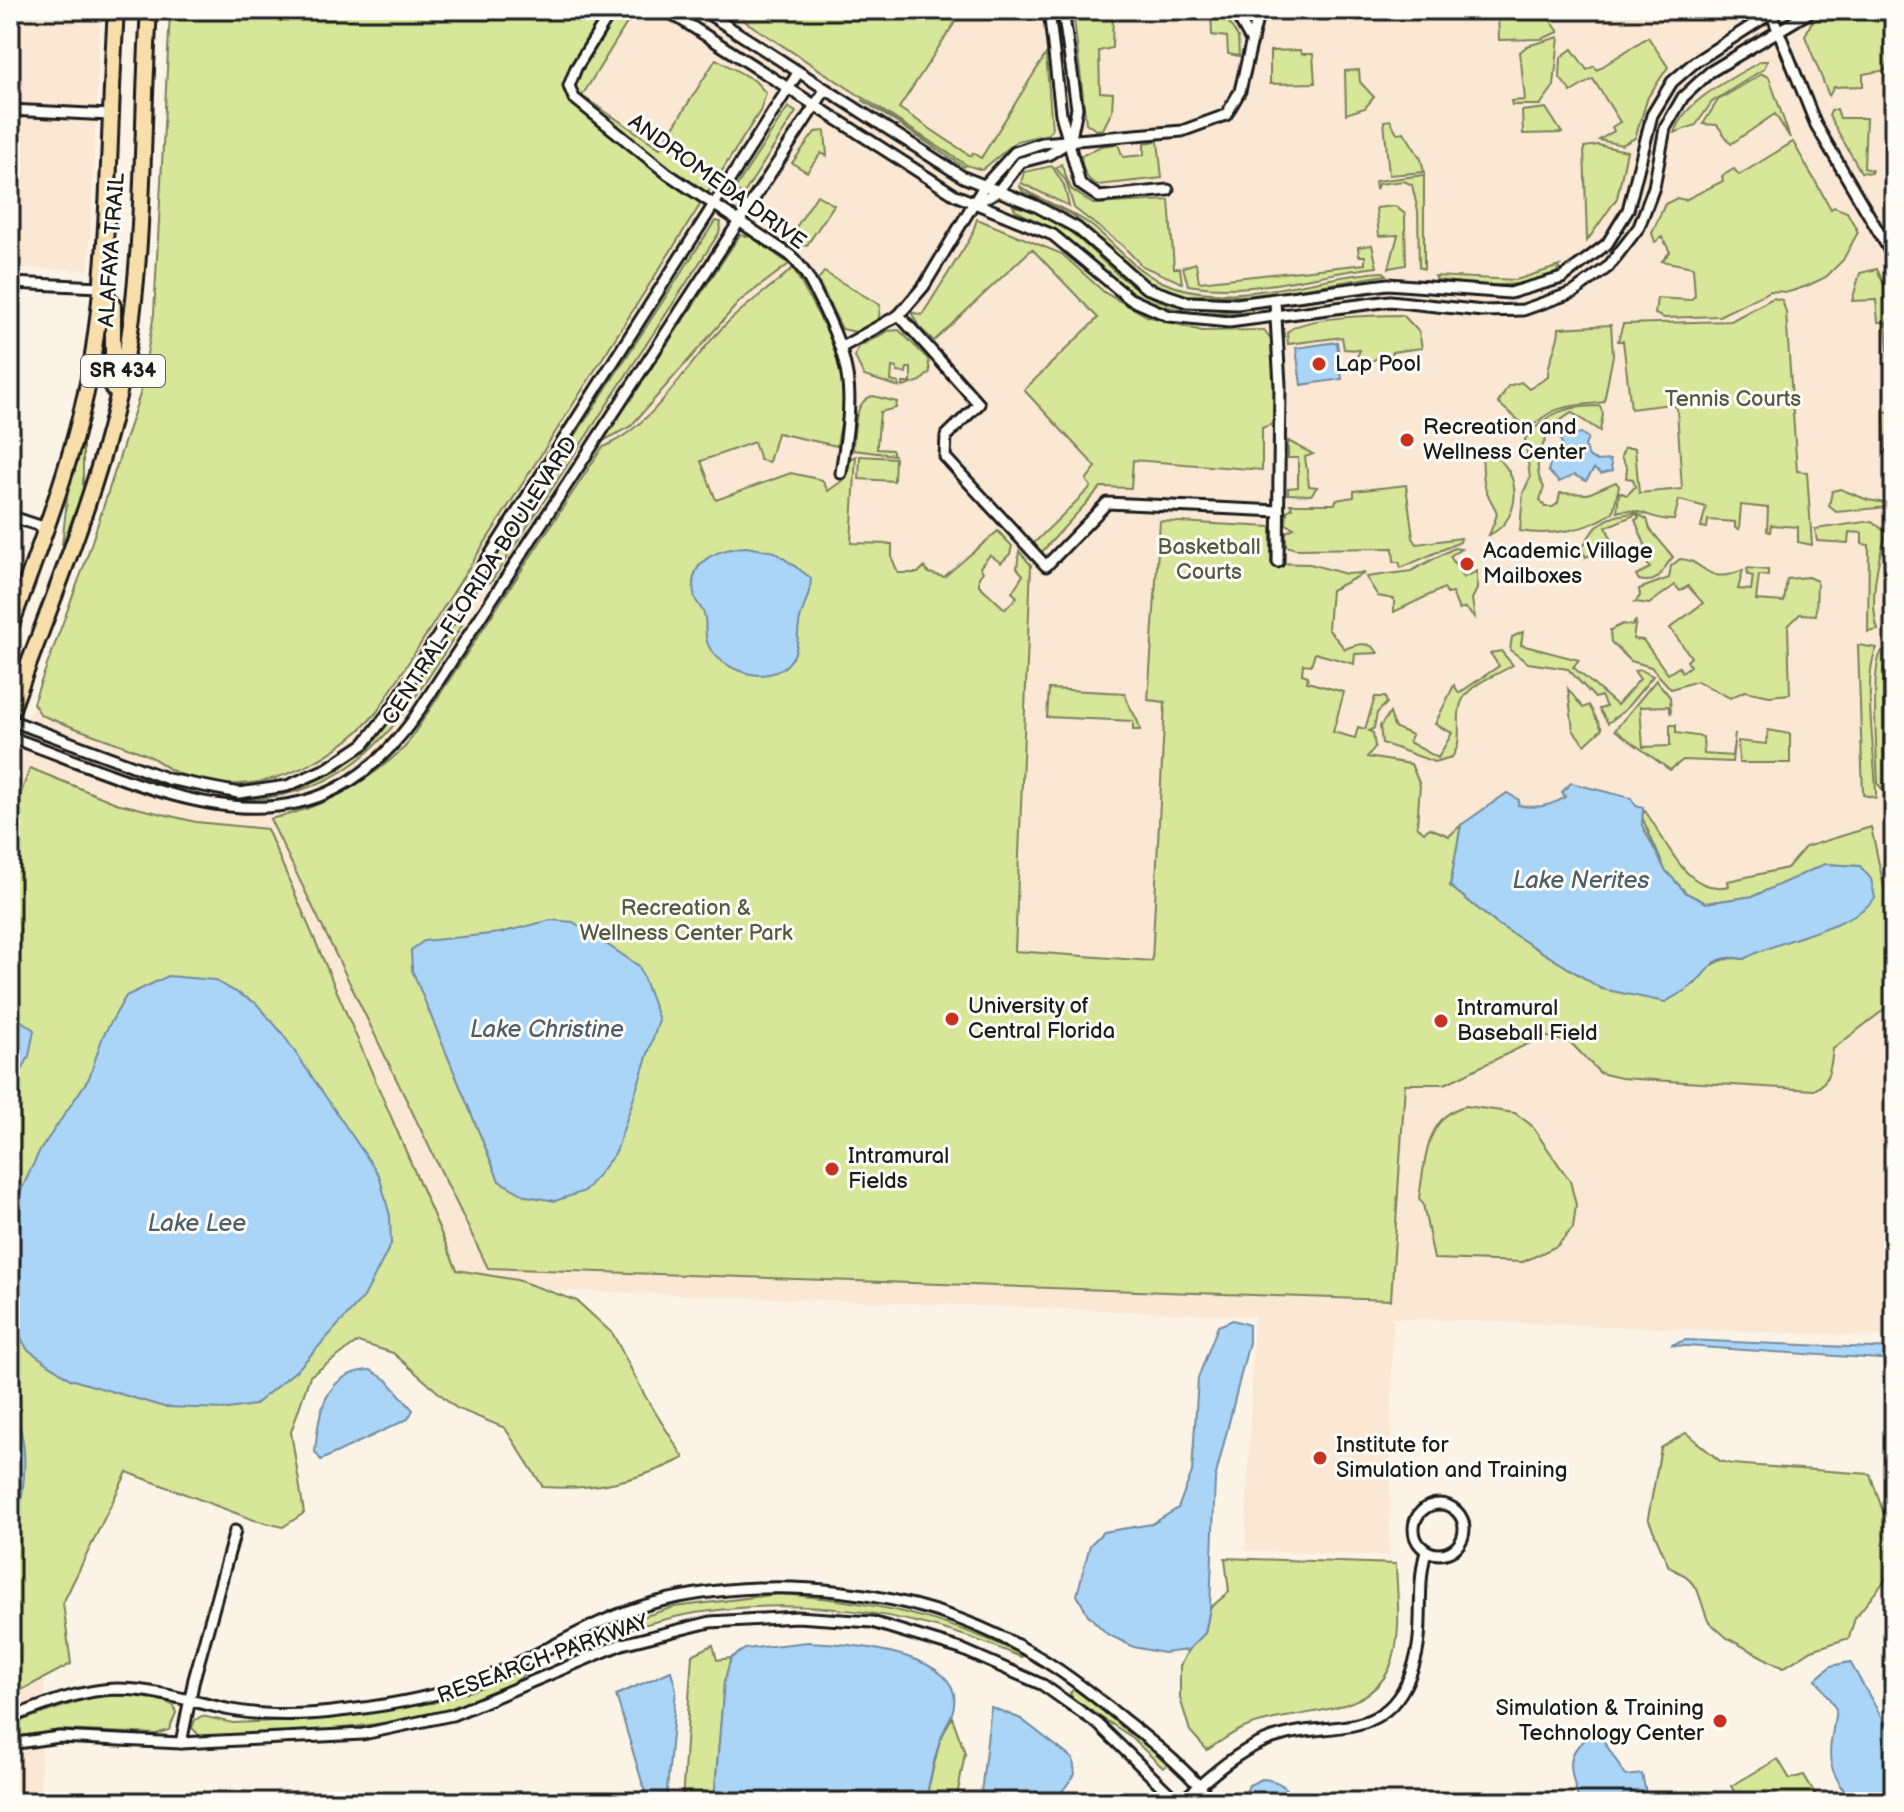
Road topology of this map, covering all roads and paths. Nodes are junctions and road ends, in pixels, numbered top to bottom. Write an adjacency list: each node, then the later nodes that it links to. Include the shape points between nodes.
1 (116, 10): 19 (main road, ALAFAYA TRAIL / SR 434)
2 (149, 10): 38 (main road, ALAFAYA TRAIL / SR 434, via 133,291)
3 (612, 10): 26 (street, ANDROMEDA DRIVE, via 576,68 569,86 574,98)
4 (666, 10): 15 (street)
5 (702, 10): 14 (street)
6 (1049, 10): 20 (street, via 1061,114)
7 (1063, 10): 20 (street, via 1077,108)
8 (1234, 10): 13 (street)
9 (1259, 10): 13 (street)
10 (1813, 10): 12 (street)
11 (1772, 11): 12 (street); 21 (street, via 1672,82 1652,115)
12 (1779, 32): 23 (street, via 1710,72 1683,97 1665,128); 29 (street, via 1821,136)
13 (1252, 42): 20 (street, via 1240,91 1226,115 1182,131)
14 (798, 73): 15 (street, CENTRAL FLORIDA BOULEVARD); 16 (street)
15 (788, 89): 17 (street); 26 (street, CENTRAL FLORIDA BOULEVARD)
16 (825, 90): 17 (street, CENTRAL FLORIDA BOULEVARD); 22 (street)
17 (815, 106): 27 (street); 28 (street, CENTRAL FLORIDA BOULEVARD)
18 (10, 110): 19 (street)
19 (110, 115): 32 (main road, ALAFAYA TRAIL / SR 434)
20 (1070, 142): 22 (street, via 1042,143 1015,152); 24 (street, via 1074,173 1099,197); 25 (street, via 1021,162)
21 (1638, 182): 23 (street); 31 (street, via 1607,244 1562,278 1510,293)
22 (984, 186): 25 (street); 27 (street)
23 (1654, 187): 34 (street, via 1639,227 1621,253 1591,282 1557,300 1503,312)
24 (1168, 190)
25 (998, 191): 27 (street); 33 (street, via 1056,215 1132,279 1162,296 1211,304)
26 (714, 204): 28 (street, ANDROMEDA DRIVE); 46 (street, CENTRAL FLORIDA BOULEVARD, via 364,744 287,786 239,793 168,779)
27 (975, 204): 35 (street, via 924,286); 36 (street, via 1053,235 1114,288 1151,310 1198,321)
28 (739, 222): 37 (street, ANDROMEDA DRIVE, via 804,269); 47 (street, CENTRAL FLORIDA BOULEVARD, via 415,717 392,749 361,774 325,795 283,806 238,809 189,801)
29 (1894, 258)
30 (10, 283): 32 (street)
31 (1414, 284): 33 (street, via 1343,287); 34 (street)
32 (101, 287): 38 (main road, via 113,306); 42 (main road, ALAFAYA TRAIL / SR 434, via 82,409)
33 (1275, 301): 36 (street)
34 (1415, 302): 36 (street, via 1350,305)
35 (899, 315): 37 (street); 40 (street, via 979,404 946,436 945,457 1046,566 1107,503)
36 (1277, 318): 40 (street)
37 (842, 347): 39 (street, ANDROMEDA DRIVE, via 851,384)
38 (114, 413): 45 (main road, ALAFAYA TRAIL / SR 434)
39 (841, 473)
40 (1279, 511): 43 (street)
41 (10, 516): 42 (street)
42 (46, 528): 44 (main road, ALAFAYA TRAIL / SR 434)
43 (1278, 562)
44 (10, 628)
45 (10, 714)
46 (10, 720)
47 (10, 737)
48 (235, 1531): 50 (street)
49 (1426, 1552): 49 (street, via 1443,1555 1462,1540 1464,1524 1451,1507 1427,1506 1415,1519 1414,1536); 54 (street, via 1419,1575 1414,1665 1390,1707 1352,1728 1291,1732 1263,1742)
50 (189, 1700): 51 (street, RESEARCH PARKWAY, via 147,1690 91,1691); 52 (street); 54 (street, RESEARCH PARKWAY, via 235,1711 289,1714 400,1703 480,1680 651,1603 747,1589 819,1590 884,1599 955,1619 1020,1646 1085,1688)
51 (10, 1718)
52 (181, 1743): 53 (street, RESEARCH PARKWAY, via 59,1737); 55 (street, RESEARCH PARKWAY, via 363,1734 452,1715 622,1644 710,1622 797,1617 872,1622 961,1649 1043,1685 1098,1724)
53 (10, 1744)
54 (1200, 1785): 55 (street); 56 (street, RESEARCH PARKWAY)
55 (1180, 1802)
56 (1212, 1802)

